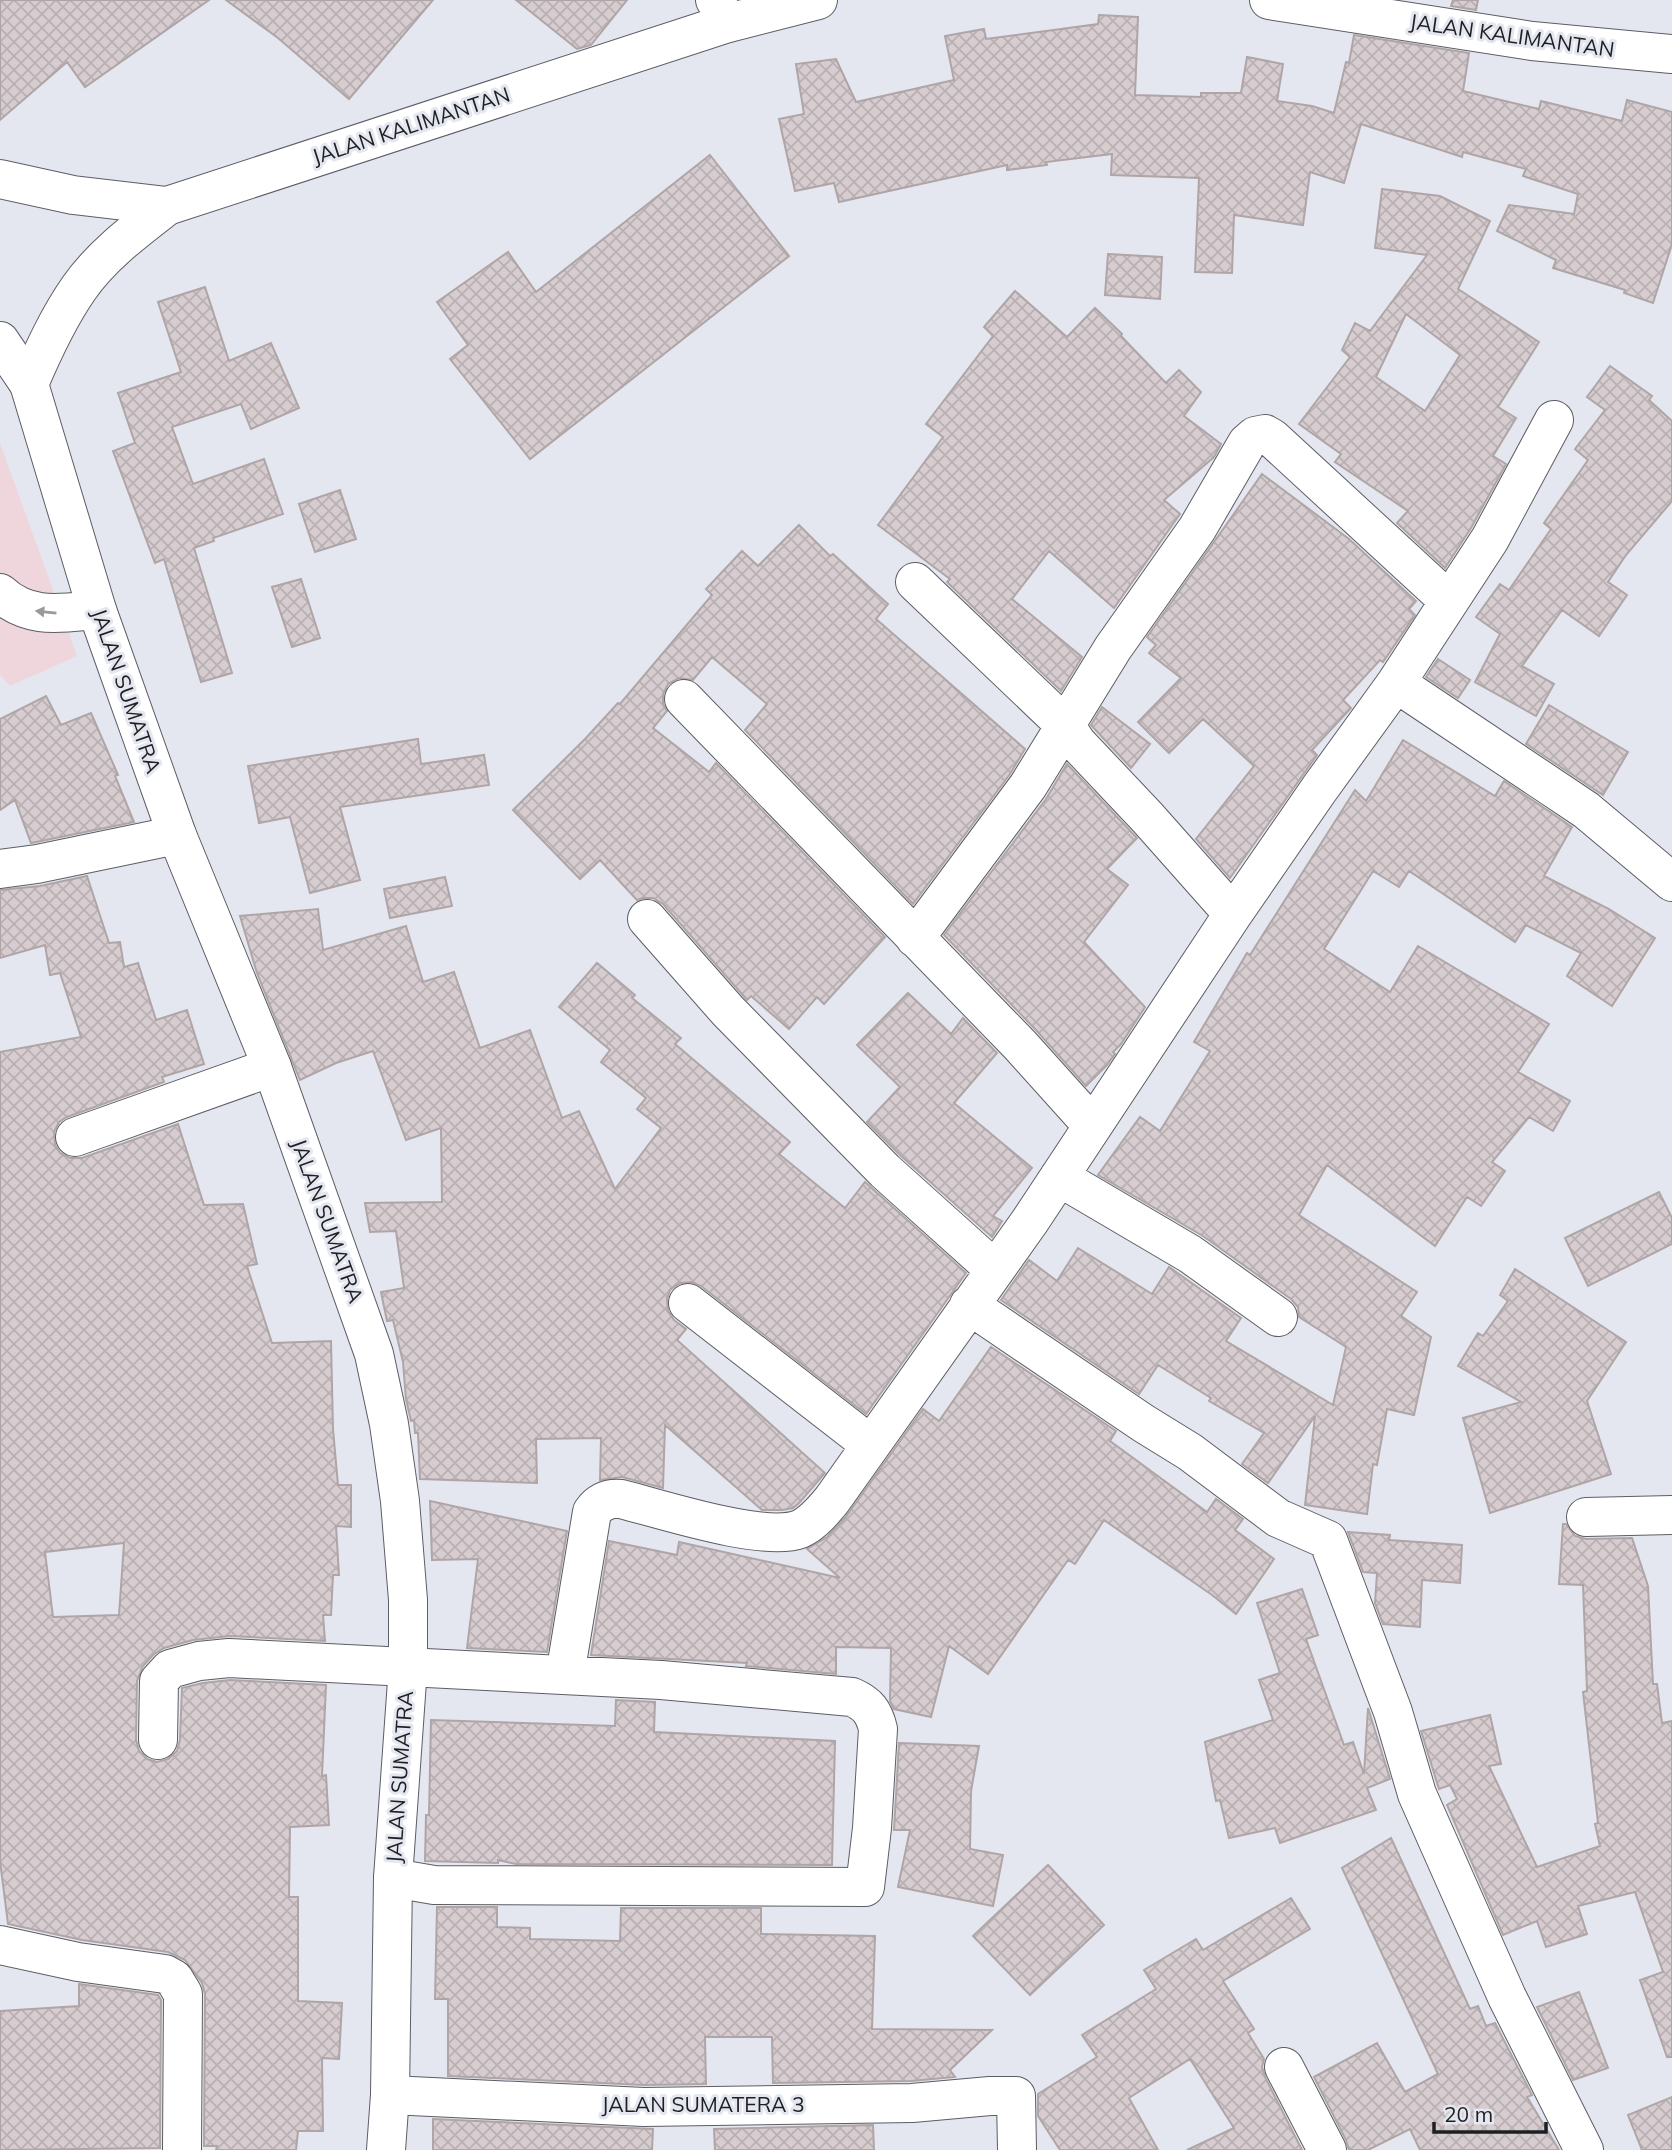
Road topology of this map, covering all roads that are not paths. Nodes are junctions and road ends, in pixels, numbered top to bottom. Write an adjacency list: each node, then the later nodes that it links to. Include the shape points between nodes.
1 (818, 0): 3 (street, JALAN KALIMANTAN)
2 (1269, 0): 4 (street, JALAN KALIMANTAN, via 1532,41)
3 (722, 11): 6 (street, JALAN KALIMANTAN)
4 (1672, 54)
5 (0, 179): 6 (street, JALAN KALIMANTAN, via 73,195)
6 (167, 206): 8 (street, via 121,242 80,285)
7 (0, 341): 8 (street, JALAN SUMATRA)
8 (29, 384): 13 (street, JALAN SUMATRA)
9 (1554, 420): 12 (street, via 1490,539)
10 (915, 582): 16 (street)
11 (0, 593): 13 (street, one-way to 11, via 44,614)
12 (1449, 601): 14 (street); 16 (street, via 1272,438 1259,434 1247,443 1197,529 1113,648)
13 (97, 610): 17 (street, JALAN SUMATRA)
14 (1396, 683): 19 (street, via 1586,810); 20 (street)
15 (684, 699): 22 (street)
16 (1066, 726): 20 (street); 22 (street, via 1028,786)
17 (177, 835): 18 (street); 23 (street, JALAN SUMATRA)
18 (0, 869)
19 (1672, 882)
20 (1233, 914): 24 (street)
21 (647, 919): 27 (street, via 728,1011 885,1171)
22 (915, 938): 24 (street)
23 (272, 1067): 25 (street); 34 (street, JALAN SUMATRA, via 374,1354 400,1501)
24 (1092, 1125): 26 (street)
25 (75, 1137)
26 (1059, 1177): 27 (street); 30 (street, via 1190,1254)
27 (995, 1269): 29 (street)
28 (688, 1303): 31 (street)
29 (970, 1305): 31 (street); 45 (street, via 1190,1452 1278,1518 1328,1540 1418,1794 1507,1997)
30 (1278, 1317)
31 (871, 1445): 35 (street, via 832,1500 798,1530 747,1531 621,1499 598,1505 592,1511)
32 (1672, 1516): 33 (street)
33 (1586, 1517)
34 (408, 1667): 35 (street); 36 (street, via 229,1658 170,1669 159,1681); 37 (street, JALAN SUMATRA)
35 (565, 1675): 37 (street, via 852,1697 863,1702 878,1729 864,1887 434,1885)
36 (158, 1740)
37 (393, 1878): 40 (street, JALAN SUMATRA)
38 (1, 1937): 41 (street, via 78,1962 165,1975 177,1982 183,1994)
39 (1284, 2067): 44 (street)
40 (390, 2095): 42 (street, JALAN SUMATRA); 43 (street, JALAN SUMATERA 3, via 644,2107 912,2104 1016,2096)
41 (182, 2150)
42 (386, 2150)
43 (1017, 2150)
44 (1327, 2150)
45 (1584, 2150)

